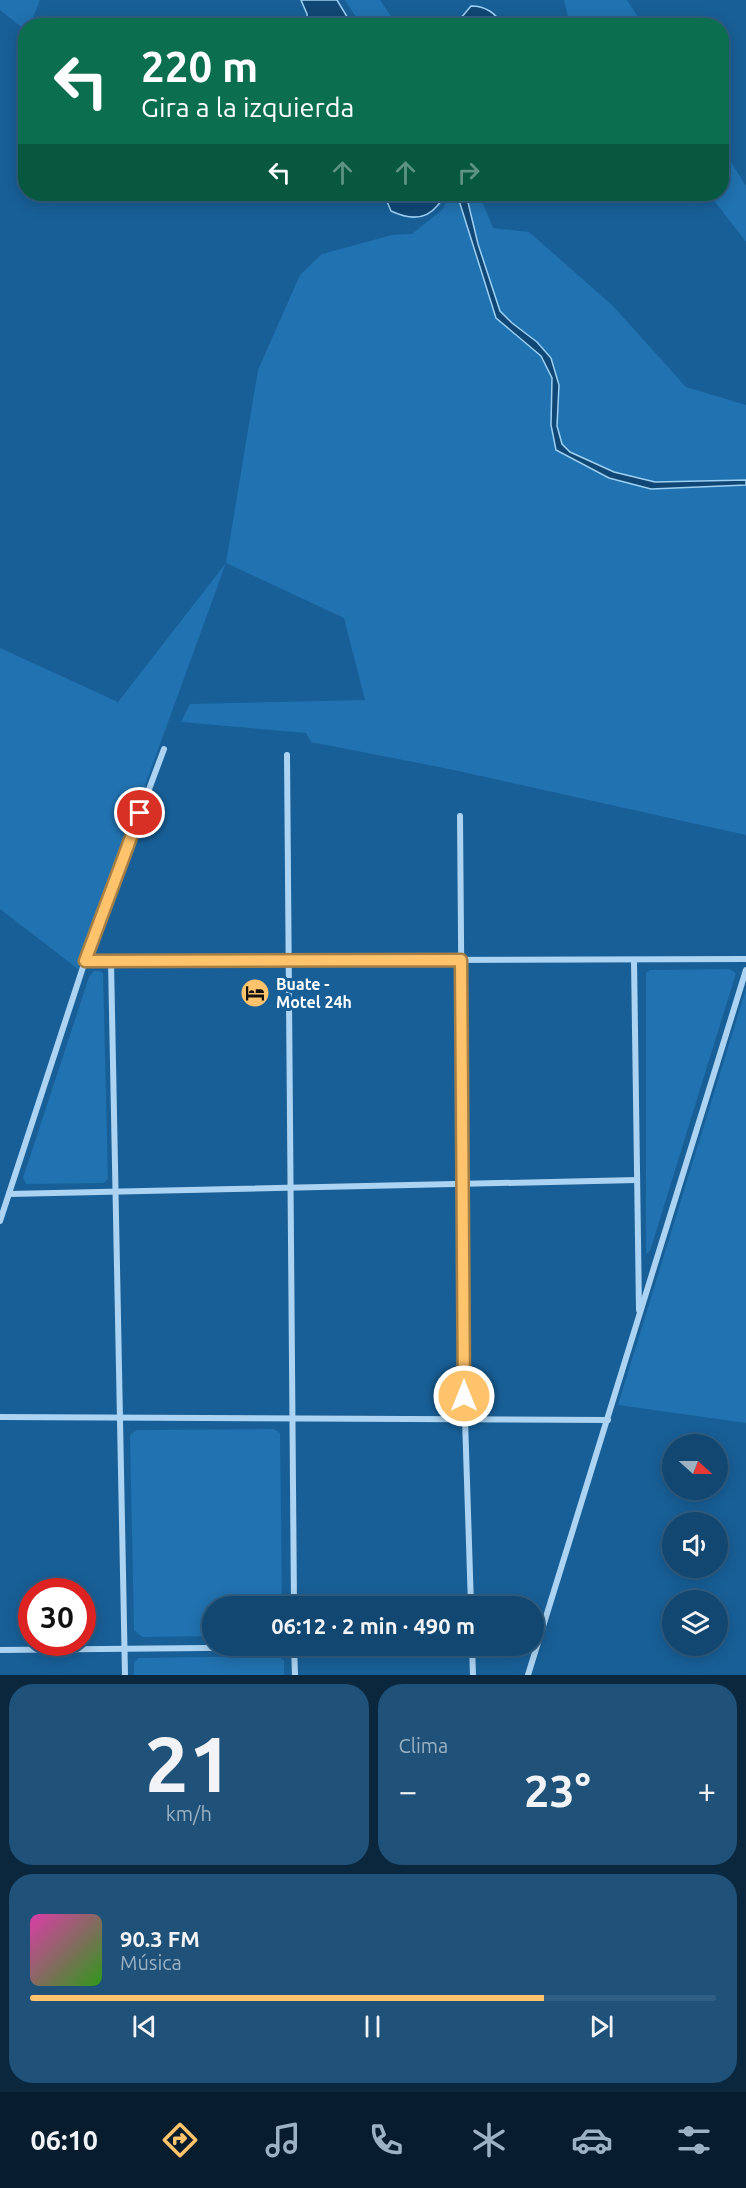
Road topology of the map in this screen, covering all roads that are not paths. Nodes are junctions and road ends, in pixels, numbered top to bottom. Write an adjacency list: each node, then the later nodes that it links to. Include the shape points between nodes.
1 (164, 749): 7 (street)
2 (287, 755): 9 (street)
3 (460, 816): 5 (street)
4 (746, 959): 6 (street)
5 (461, 960): 6 (street); 9 (street); 12 (street)
6 (634, 960): 11 (street)
7 (85, 961): 8 (street); 15 (street)
8 (111, 961): 9 (street); 14 (street)
9 (288, 961): 13 (street)
10 (746, 970): 17 (street)
11 (637, 1180): 12 (street); 17 (street)
12 (463, 1184): 13 (street); 21 (street)
13 (290, 1188): 14 (street); 20 (street)
14 (116, 1192): 15 (street); 19 (street)
15 (9, 1194): 16 (street)
16 (0, 1221)
17 (639, 1318): 22 (street)
18 (0, 1417): 19 (street)
19 (120, 1418): 20 (street); 27 (street)
20 (292, 1419): 21 (street); 23 (street)
21 (465, 1419): 22 (street); 24 (street)
22 (608, 1420): 25 (street)
23 (294, 1596)
24 (471, 1596)
25 (544, 1619)
26 (202, 1647): 27 (street)
27 (124, 1648): 28 (street); 32 (street)
28 (0, 1650)
29 (294, 1656): 33 (street)
30 (472, 1656): 34 (street)
31 (533, 1656): 35 (street)
32 (125, 1675)
33 (295, 1675)
34 (473, 1675)
35 (528, 1675)

